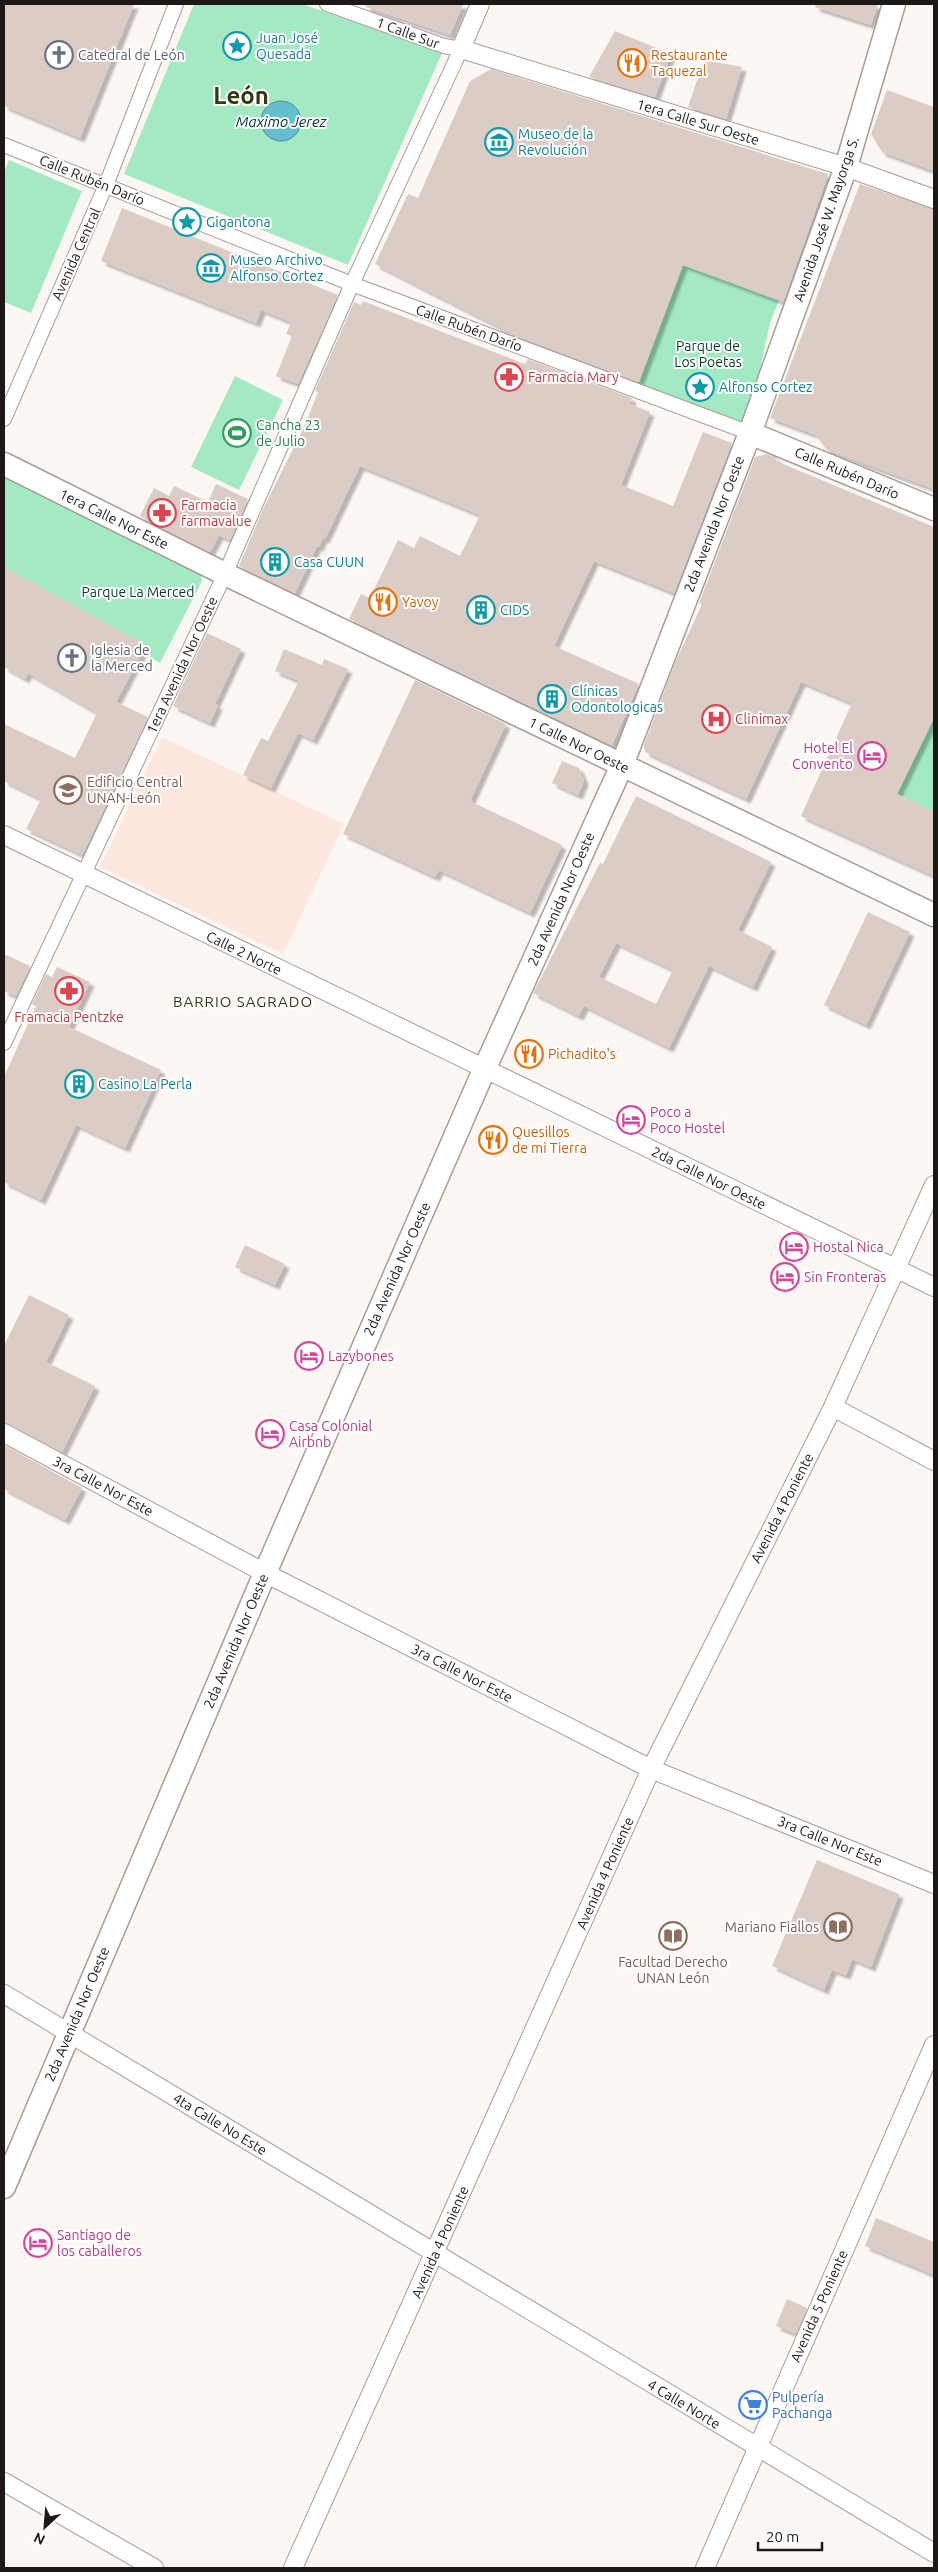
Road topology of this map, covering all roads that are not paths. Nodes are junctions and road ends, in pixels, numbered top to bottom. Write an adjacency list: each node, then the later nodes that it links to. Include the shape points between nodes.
1 (176, 4): 8 (street, Avenida Central)
2 (327, 4): 5 (street, 1 Calle Sur, via 444,46)
3 (480, 4): 5 (street)
4 (894, 4): 7 (street, Avenida José W. Mayorga S.)
5 (461, 49): 7 (street, 1era Calle Sur Oeste); 10 (street, 1era Avenida Nor Oeste)
6 (4, 145): 8 (street, Calle Rubén Darío)
7 (846, 167): 9 (street, 1era Calle Sur Oeste); 12 (street, Avenida José W. Mayorga S.)
8 (106, 185): 10 (street, Calle Rubén Darío); 11 (street, Avenida Central)
9 (934, 199)
10 (352, 284): 12 (street, Calle Rubén Darío); 15 (street, 1era Avenida Nor Oeste)
11 (4, 418)
12 (750, 433): 14 (street, Calle Rubén Darío); 16 (street, 2da Avenida Nor Oeste)
13 (4, 464): 15 (street, 1era Calle Nor Este)
14 (934, 509)
15 (225, 574): 16 (street, 1 Calle Nor Oeste); 18 (street, 1era Avenida Nor Oeste)
16 (622, 765): 19 (street, 1 Calle Nor Oeste); 21 (street, 2da Avenida Nor Oeste)
17 (4, 835): 18 (street, Calle 2 Norte)
18 (82, 874): 20 (street, 1era Avenida Nor Oeste); 21 (street, Calle 2 Norte)
19 (934, 915)
20 (4, 1042)
21 (484, 1070): 23 (street, 2da Calle Nor Oeste); 28 (street, 2da Avenida Nor Oeste)
22 (934, 1185): 23 (street, Avenida 4 Poniente)
23 (897, 1268): 24 (street, 2da Calle Nor Oeste); 25 (street, Avenida 4 Poniente)
24 (934, 1287)
25 (833, 1407): 27 (street); 29 (street, Avenida 4 Poniente)
26 (4, 1433): 28 (street, 3ra Calle Nor Este)
27 (934, 1461)
28 (266, 1573): 29 (street, 3ra Calle Nor Este); 32 (street, 2da Avenida Nor Oeste)
29 (652, 1769): 30 (street, 3ra Calle Nor Este); 35 (street, Avenida 4 Poniente)
30 (934, 1884)
31 (4, 1994): 32 (street, 4ta Calle No Este)
32 (70, 2032): 34 (street, 2da Avenida Nor Oeste); 35 (street, 4ta Calle No Este)
33 (934, 2045): 36 (street, Avenida 5 Poniente)
34 (4, 2187)
35 (435, 2255): 36 (street, 4 Calle Norte); 40 (street, Avenida 4 Poniente)
36 (757, 2448): 38 (street, 4 Calle Norte); 41 (street, Avenida 5 Poniente)
37 (4, 2482): 39 (street)
38 (934, 2553)
39 (154, 2568)
40 (293, 2568)
41 (705, 2568)

